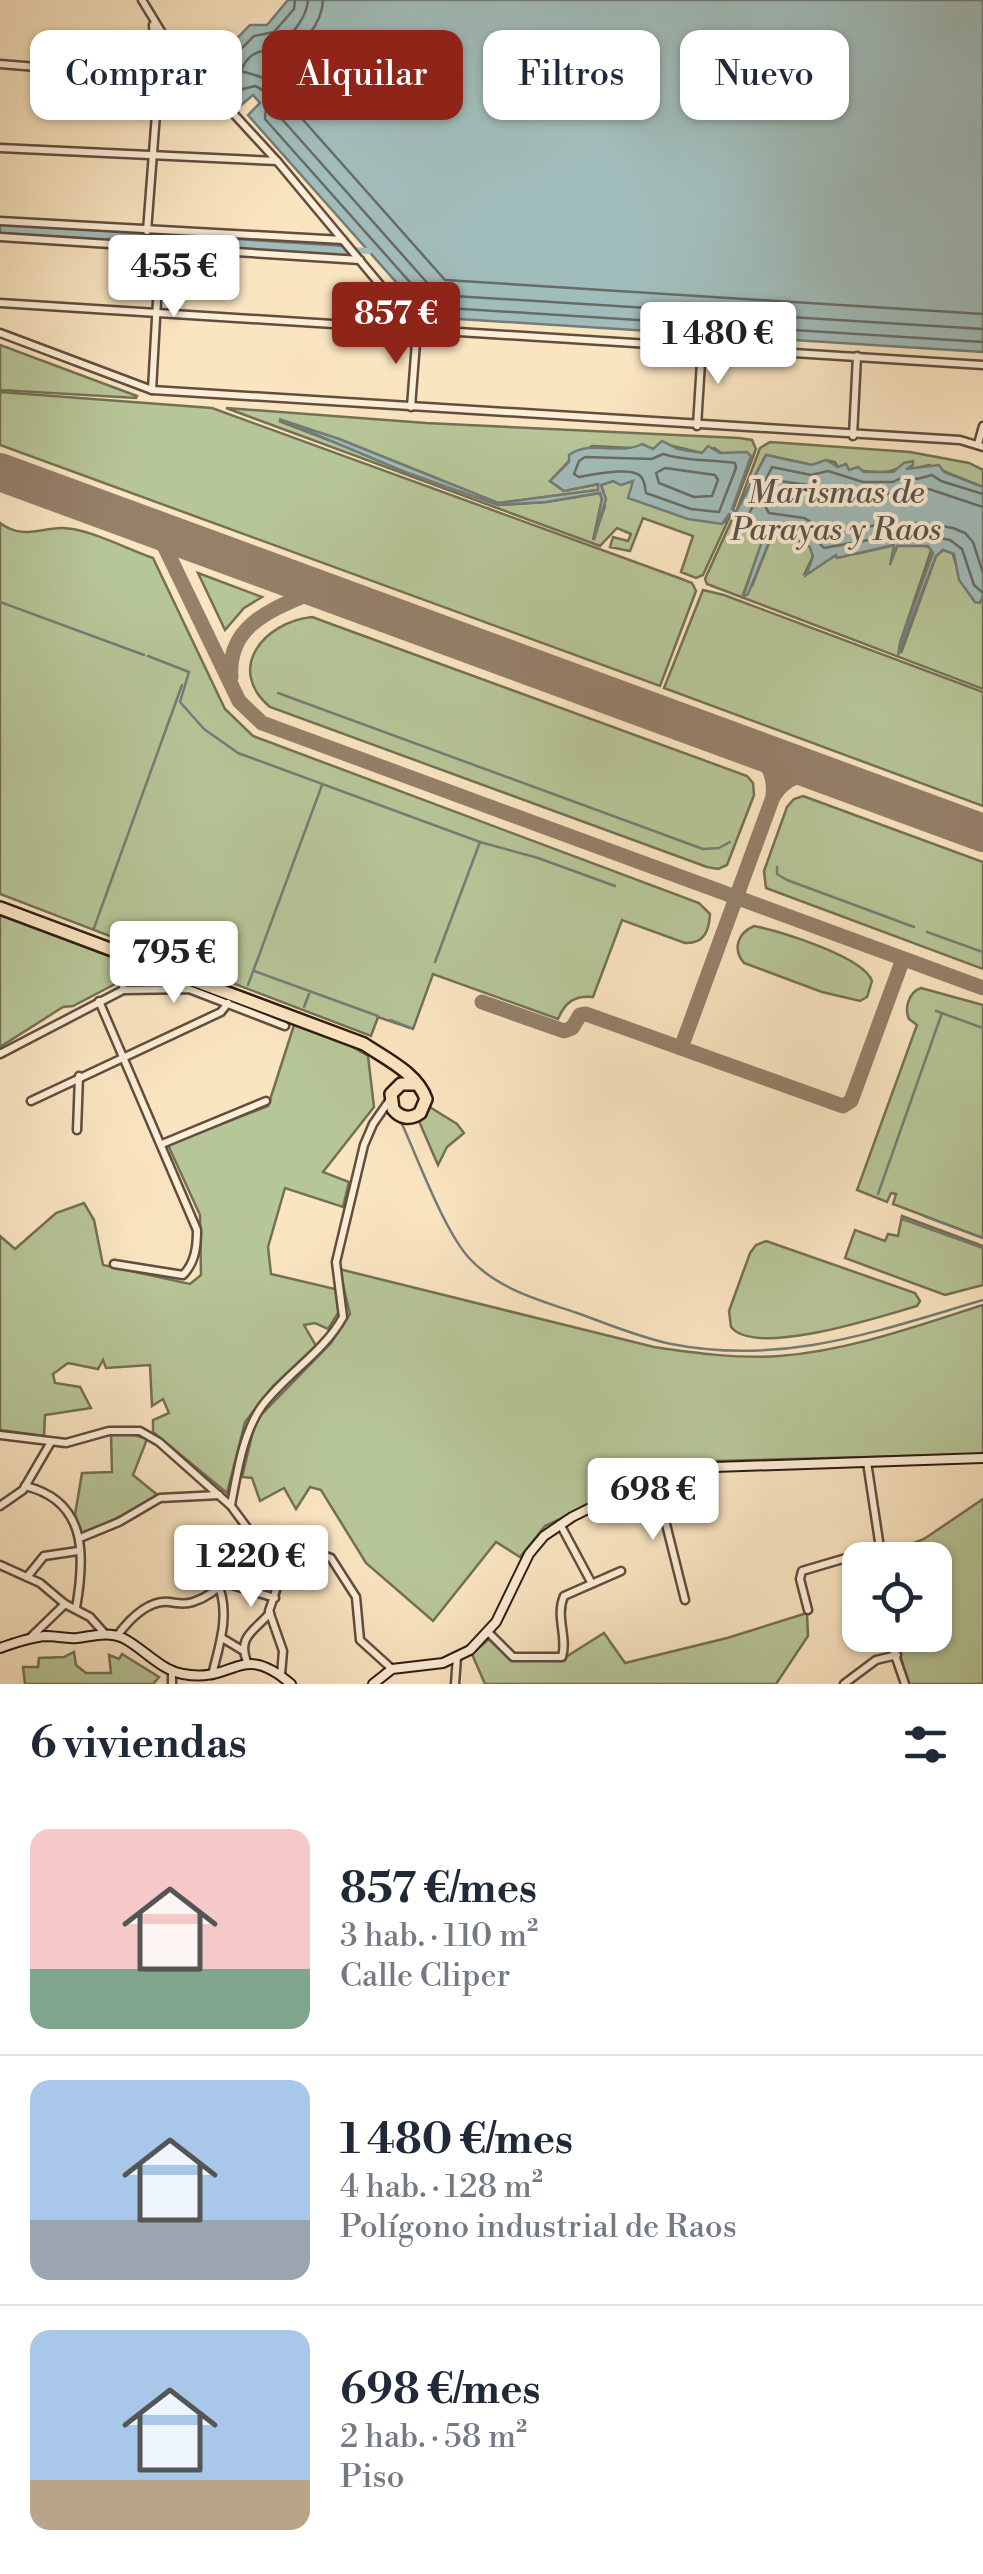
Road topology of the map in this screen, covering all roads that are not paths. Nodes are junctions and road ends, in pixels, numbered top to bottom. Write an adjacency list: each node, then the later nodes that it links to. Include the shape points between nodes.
1 (142, 0): 2 (street)
2 (152, 19): 3 (street); 4 (street)
3 (152, 30)
4 (160, 30)
5 (0, 64): 6 (street)
6 (30, 66)
7 (155, 120): 10 (street)
8 (239, 120): 11 (street)
9 (0, 148): 10 (street)
10 (152, 156): 11 (street); 13 (street)
11 (277, 162): 15 (street)
12 (0, 222): 13 (street)
13 (148, 230): 15 (street)
14 (0, 237): 16 (street)
15 (345, 242): 17 (street)
16 (160, 247): 17 (street); 19 (street)
17 (361, 260): 20 (street)
18 (0, 303): 19 (street)
19 (156, 313): 20 (street); 25 (street)
20 (417, 328): 22 (street); 26 (street)
21 (0, 333): 25 (street)
22 (702, 346): 23 (street); 27 (street)
23 (857, 356): 24 (street); 29 (street)
24 (983, 364)
25 (152, 390): 26 (street)
26 (411, 407): 27 (street)
27 (697, 426): 29 (street)
28 (983, 426): 30 (street)
29 (852, 436): 30 (street)
30 (980, 446)
31 (0, 908): 32 (highway)
32 (126, 955): 33 (street); 38 (highway, via 334,1031)
33 (123, 990): 34 (street); 35 (street, via 189,989)
34 (99, 1001): 37 (street); 39 (street)
35 (228, 1003): 36 (street); 39 (street)
36 (285, 1026)
37 (0, 1054)
38 (378, 1054): 41 (highway); 42 (highway)
39 (123, 1056): 40 (street); 49 (street)
40 (79, 1076): 44 (street); 48 (street)
41 (415, 1084): 42 (highway); 46 (highway, via 425,1094 424,1109 412,1118)
42 (396, 1086): 43 (highway)
43 (390, 1099): 46 (highway); 47 (street)
44 (31, 1101)
45 (266, 1101): 49 (street)
46 (396, 1113): 47 (street)
47 (380, 1116): 59 (street, via 364,1146 336,1262 343,1317 257,1415)
48 (78, 1130)
49 (162, 1144): 50 (street, via 196,1224 190,1267 178,1276)
50 (114, 1264)
51 (0, 1435): 52 (street)
52 (51, 1442): 56 (street); 57 (street, via 140,1432)
53 (983, 1458): 54 (street)
54 (867, 1462): 55 (street); 63 (street)
55 (654, 1476): 60 (street); 73 (street)
56 (25, 1486): 58 (street); 61 (street, via 69,1512)
57 (219, 1495): 59 (street); 61 (street, via 160,1498)
58 (0, 1506)
59 (231, 1506): 62 (street)
60 (560, 1524): 70 (street); 78 (street, via 529,1554)
61 (80, 1538): 65 (street)
62 (253, 1540): 64 (street); 71 (street)
63 (880, 1542)
64 (269, 1547): 72 (street, via 280,1579); 89 (street, via 293,1544 331,1558 356,1597 360,1640)
65 (78, 1551): 69 (street, via 44,1556); 75 (street)
66 (842, 1562): 76 (street, via 802,1571)
67 (0, 1565): 69 (street)
68 (621, 1571): 70 (street)
69 (27, 1577): 74 (street)
70 (592, 1582): 78 (street, via 560,1603 562,1657 512,1657)
71 (221, 1585): 72 (street); 80 (street, via 193,1602 149,1606); 82 (street)
72 (275, 1598): 77 (street)
73 (685, 1600)
74 (65, 1604): 75 (street); 81 (street)
75 (76, 1608): 79 (street)
76 (808, 1610)
77 (270, 1613): 84 (street); 92 (street)
78 (488, 1632): 87 (street)
79 (105, 1634): 80 (street); 81 (street)
80 (118, 1636): 91 (street)
81 (31, 1638): 83 (street)
82 (222, 1638): 84 (street); 90 (street)
83 (0, 1648)
84 (242, 1650): 88 (street)
85 (894, 1652): 86 (street)
86 (896, 1656): 95 (street, via 876,1660); 96 (street)
87 (457, 1657): 89 (street); 94 (street)
88 (247, 1662): 90 (street); 92 (street, via 265,1665)
89 (392, 1669): 93 (street)
90 (212, 1675): 91 (street)
91 (174, 1678)
92 (286, 1681)
93 (373, 1684)
94 (455, 1684)
95 (844, 1684)
96 (905, 1684)

